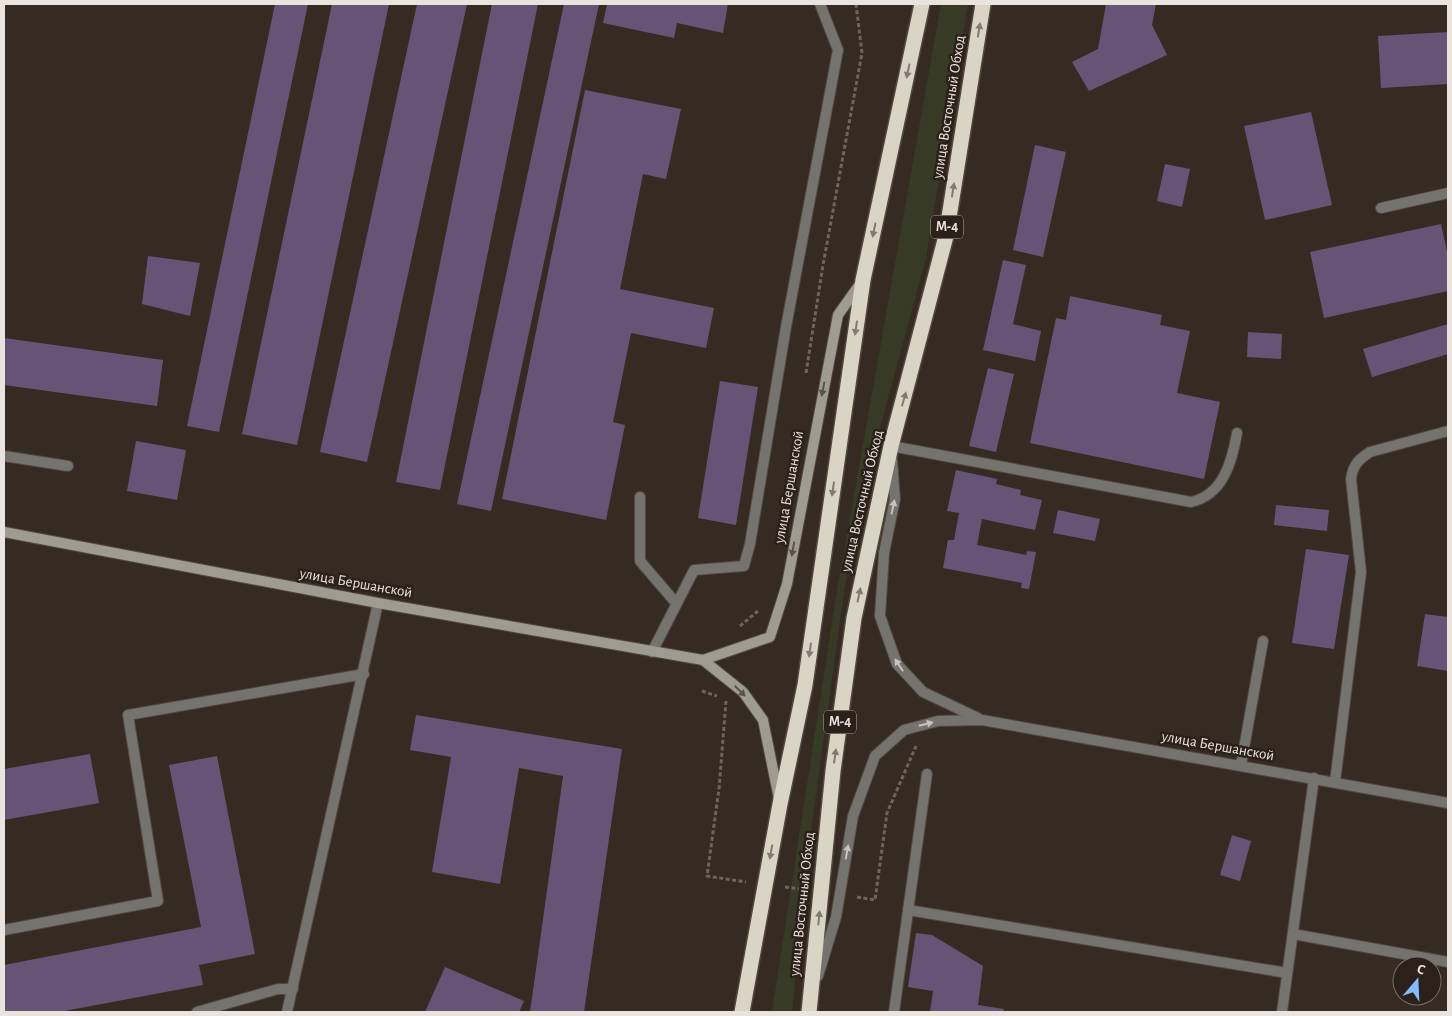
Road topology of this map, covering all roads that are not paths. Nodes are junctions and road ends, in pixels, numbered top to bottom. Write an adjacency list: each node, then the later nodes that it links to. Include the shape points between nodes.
1 (820, 4): 15 (street, via 838,50 786,327 750,544 744,566 694,570)
2 (922, 4): 6 (highway, улица Восточный Обход, one-way to 6)
3 (983, 4): 9 (highway, улица Восточный Обход / М-4, one-way to 3, via 946,236)
4 (1448, 193): 5 (street)
5 (1381, 208)
6 (863, 280): 18 (street, улица Бершанской, one-way to 18, via 838,315 787,584 770,637); 26 (highway, улица Восточный Обход, one-way to 26, via 805,685)
7 (1448, 432): 24 (street, via 1370,452 1353,468 1351,479 1362,572)
8 (1237, 433): 9 (street, via 1232,460 1223,479 1202,499 1190,502)
9 (891, 446): 20 (street, улица Бершанской, one-way to 9, via 923,692 897,664 880,616 884,553 895,499); 33 (highway, улица Восточный Обход / М-4, one-way to 9, via 833,771 854,618)
10 (4, 456): 11 (street)
11 (68, 466)
12 (640, 497): 15 (street, via 640,561)
13 (4, 532): 14 (street, улица Бершанской)
14 (378, 603): 17 (street, улица Бершанской); 19 (street)
15 (676, 604): 17 (street)
16 (1263, 641): 21 (street)
17 (652, 652): 18 (street, улица Бершанской)
18 (703, 660): 26 (street, one-way to 26, via 742,692 763,720)
19 (364, 674): 28 (street, via 128,715 158,901); 32 (street)
20 (982, 720): 21 (street, улица Бершанской); 33 (street, улица Бершанской, one-way to 20, via 836,917 853,816 875,756 904,730 938,721)
21 (1241, 765): 23 (street, улица Бершанской)
22 (927, 774): 27 (street)
23 (1314, 778): 24 (street, улица Бершанской); 29 (street)
24 (1335, 782): 25 (street, улица Бершанской)
25 (1448, 803)
26 (780, 804): 36 (highway, улица Восточный Обход, one-way to 36)
27 (908, 910): 31 (street); 37 (street)
28 (4, 930)
29 (1293, 934): 30 (street); 31 (street)
30 (1448, 962)
31 (1287, 973): 38 (street)
32 (293, 989): 34 (street, via 278,989); 35 (street)
33 (810, 1007)
34 (197, 1012)
35 (287, 1012)
36 (742, 1012)
37 (894, 1012)
38 (1282, 1012)

